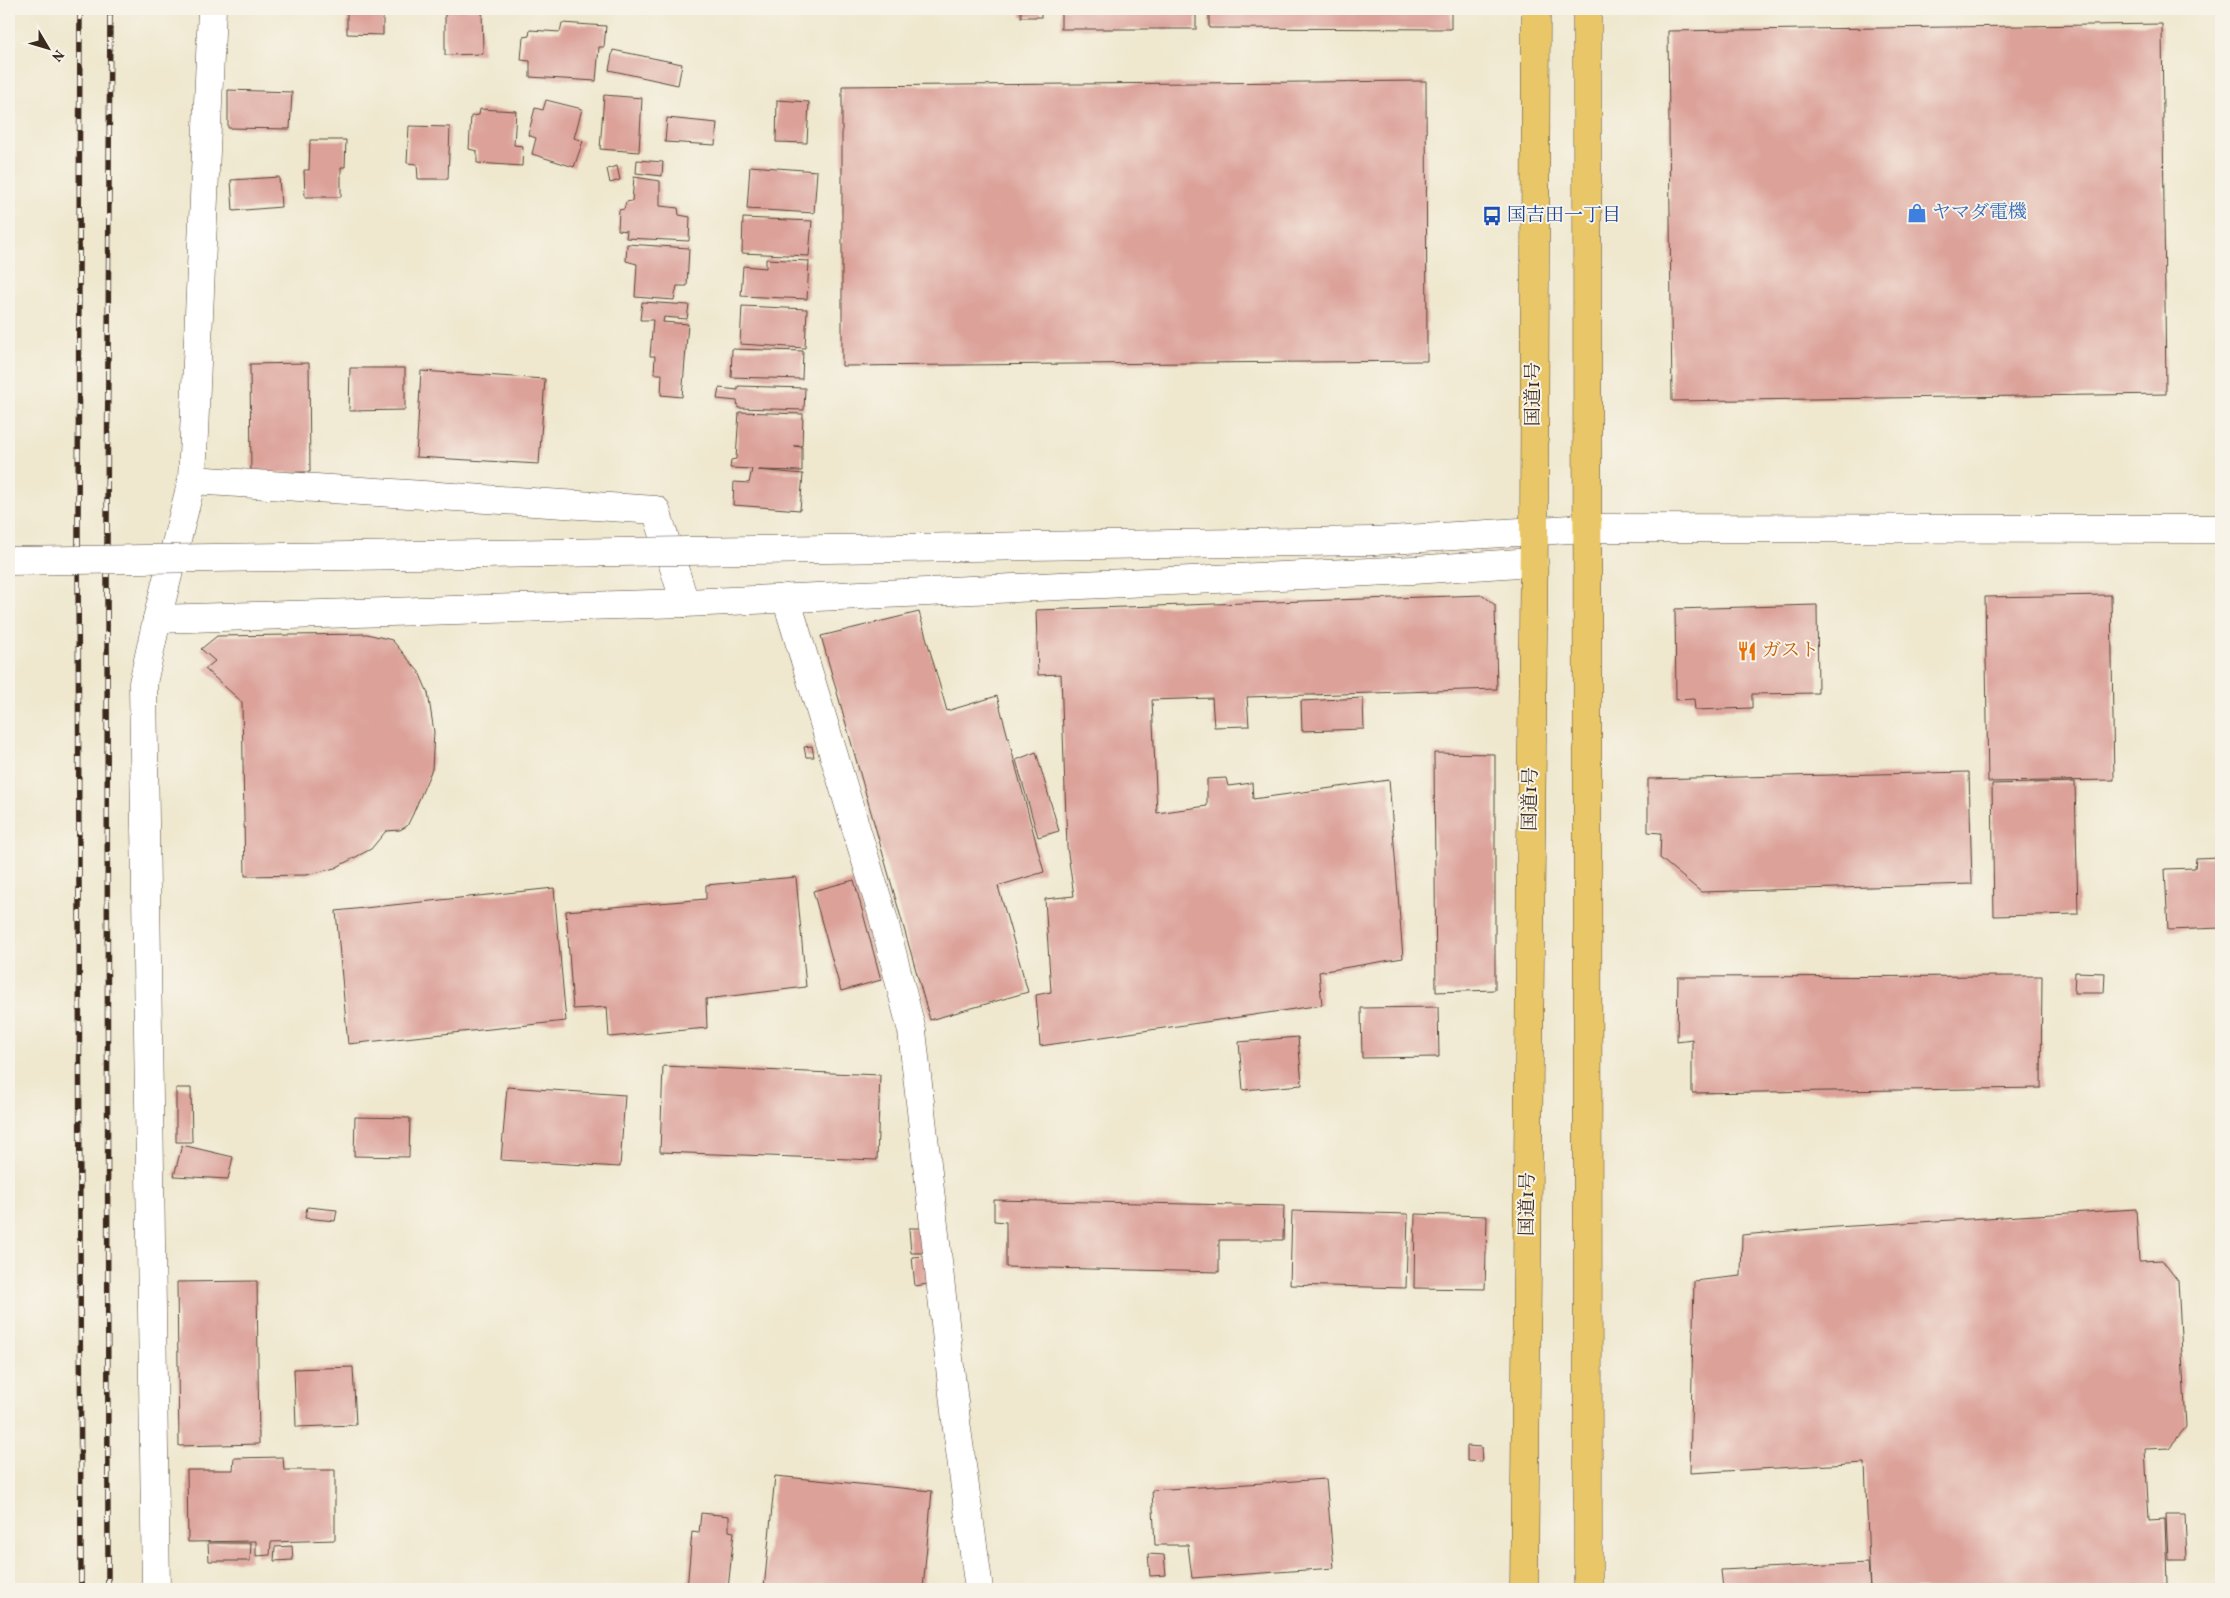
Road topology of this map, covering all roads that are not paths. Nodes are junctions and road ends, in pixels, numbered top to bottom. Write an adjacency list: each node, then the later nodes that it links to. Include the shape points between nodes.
1 (212, 9): 4 (street)
2 (1536, 9): 6 (highway, 国道1号)
3 (1587, 9): 5 (highway)
4 (192, 480): 11 (street, via 656,510); 12 (street)
5 (1586, 528): 6 (street); 7 (street); 16 (highway)
6 (1534, 529): 8 (street, bridge, via 1374,541); 9 (highway, 国道1号)
7 (2221, 529)
8 (9, 561)
9 (1534, 562): 10 (street); 15 (highway, 国道1号)
10 (786, 598): 11 (street); 14 (street, via 884,917 912,1031 957,1429)
11 (685, 603): 12 (street)
12 (157, 619): 13 (street, via 143,683)
13 (156, 1589)
14 (979, 1589)
15 (1524, 1589)
16 (1588, 1589)

